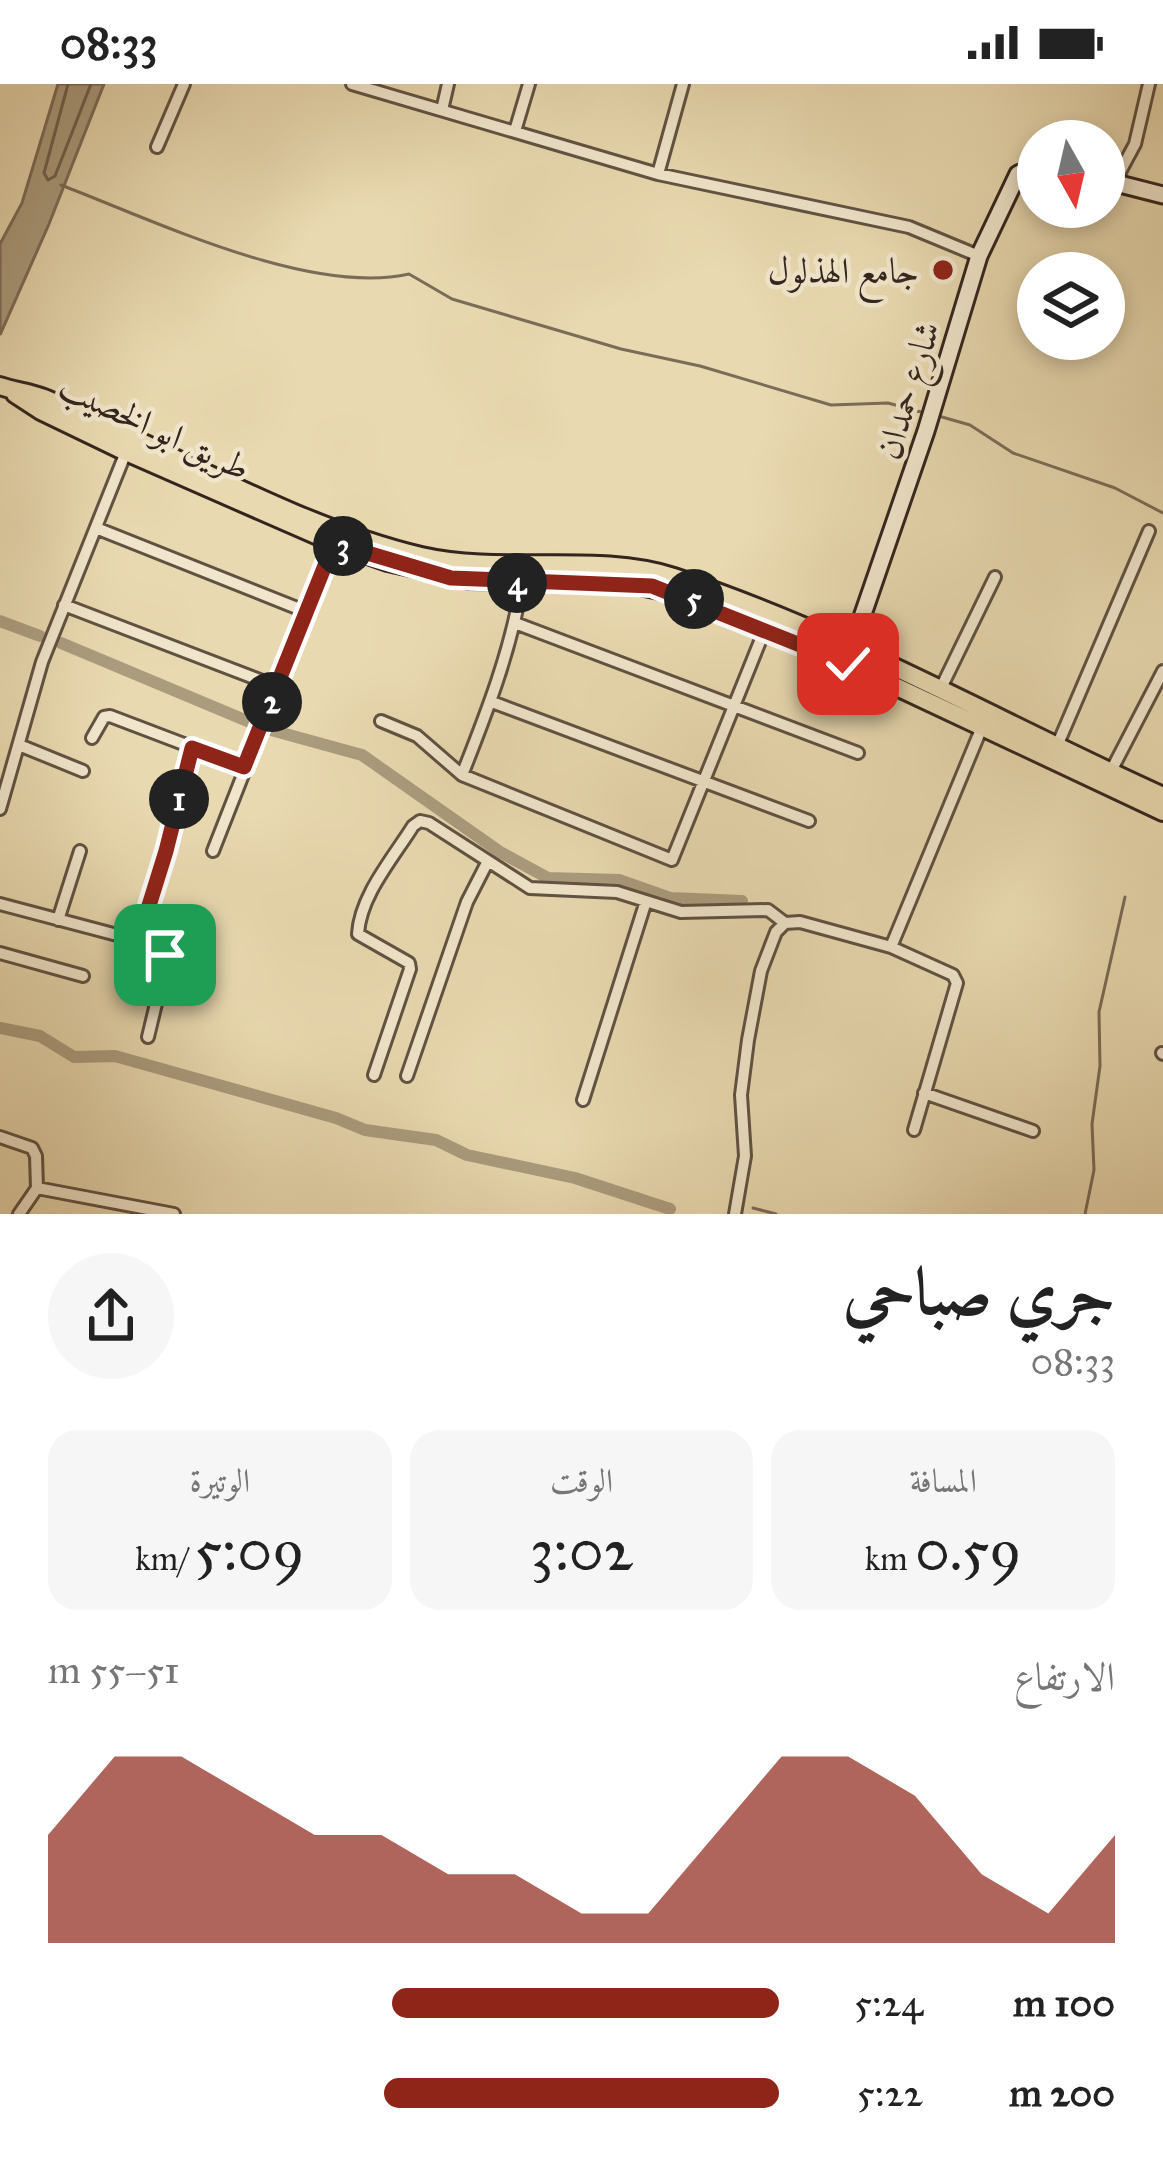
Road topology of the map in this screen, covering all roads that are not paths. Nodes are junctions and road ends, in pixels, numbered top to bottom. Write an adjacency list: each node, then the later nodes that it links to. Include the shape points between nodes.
1 (184, 84): 9 (street)
2 (352, 84): 7 (street)
3 (448, 84): 7 (street)
4 (529, 84): 8 (street)
5 (683, 84): 11 (street)
6 (1149, 84): 10 (street)
7 (442, 110): 8 (street)
8 (515, 131): 11 (street)
9 (157, 147)
10 (1125, 159)
11 (658, 174): 15 (street, via 909,227)
12 (1017, 176): 15 (main road, شارع حمدان)
13 (1125, 186): 14 (main road)
14 (1163, 195)
15 (979, 256): 28 (main road, شارع حمدان)
16 (5, 388): 17 (main road, طريق ابو الخصيب); 18 (main road, طريق ابو الخصيب, via 46,399)
17 (126, 452): 18 (main road, طريق ابو الخصيب); 19 (street)
18 (278, 512): 21 (main road, طريق ابو الخصيب); 28 (main road, طريق ابو الخصيب, via 447,561 649,570)
19 (96, 527): 24 (street); 25 (street)
20 (1149, 531): 38 (street)
21 (334, 543): 23 (main road, طريق ابو الخصيب, via 434,574); 25 (street)
22 (995, 577): 31 (street)
23 (522, 583): 26 (street); 27 (main road, طريق ابو الخصيب, via 652,586)
24 (64, 605): 30 (street); 37 (street)
25 (307, 612): 30 (street)
26 (515, 623): 32 (street); 33 (street)
27 (765, 629): 33 (street); 35 (main road, طريق ابو الخصيب)
28 (851, 649): 31 (main road, طريق ابو الخصيب)
29 (1163, 670): 43 (street)
30 (278, 687): 41 (street)
31 (940, 690): 38 (main road, طريق ابو الخصيب)
32 (491, 702): 44 (street); 45 (street)
33 (735, 705): 40 (street); 45 (street)
34 (381, 721): 44 (street, via 417,736)
35 (982, 727): 48 (main road, طريق ابو الخصيب); 58 (street)
36 (92, 739): 39 (street, via 110,716)
37 (19, 745): 42 (street); 47 (street)
38 (1057, 746): 43 (main road, طريق ابو الخصيب)
39 (192, 748): 41 (street); 57 (street)
40 (858, 753)
41 (244, 767): 50 (street)
42 (83, 771)
43 (1110, 773): 46 (main road, طريق ابو الخصيب)
44 (461, 775): 45 (street, via 672,860)
45 (704, 784): 49 (street)
46 (1163, 796)
47 (0, 809)
48 (1163, 812)
49 (809, 821)
50 (213, 850)
51 (80, 851): 55 (street)
52 (488, 861): 53 (street, via 530,888); 62 (street, via 420,821 372,891 358,934 410,969); 63 (street)
53 (646, 901): 56 (street, via 706,914 768,910); 65 (street)
54 (0, 904): 55 (street)
55 (58, 920): 57 (street)
56 (785, 922): 58 (street); 72 (street, via 761,971 748,1040)
57 (138, 941): 61 (street, via 155,945 166,962)
58 (891, 947): 64 (street, via 957,983)
59 (0, 953): 60 (street)
60 (82, 976)
61 (148, 1037)
62 (374, 1075)
63 (407, 1076)
64 (923, 1093): 66 (street); 67 (street)
65 (583, 1100)
66 (914, 1130)
67 (1033, 1131)
68 (0, 1137): 69 (street, via 32,1148)
69 (37, 1188): 70 (street); 71 (street)
70 (19, 1214)
71 (174, 1214)
72 (735, 1214)

